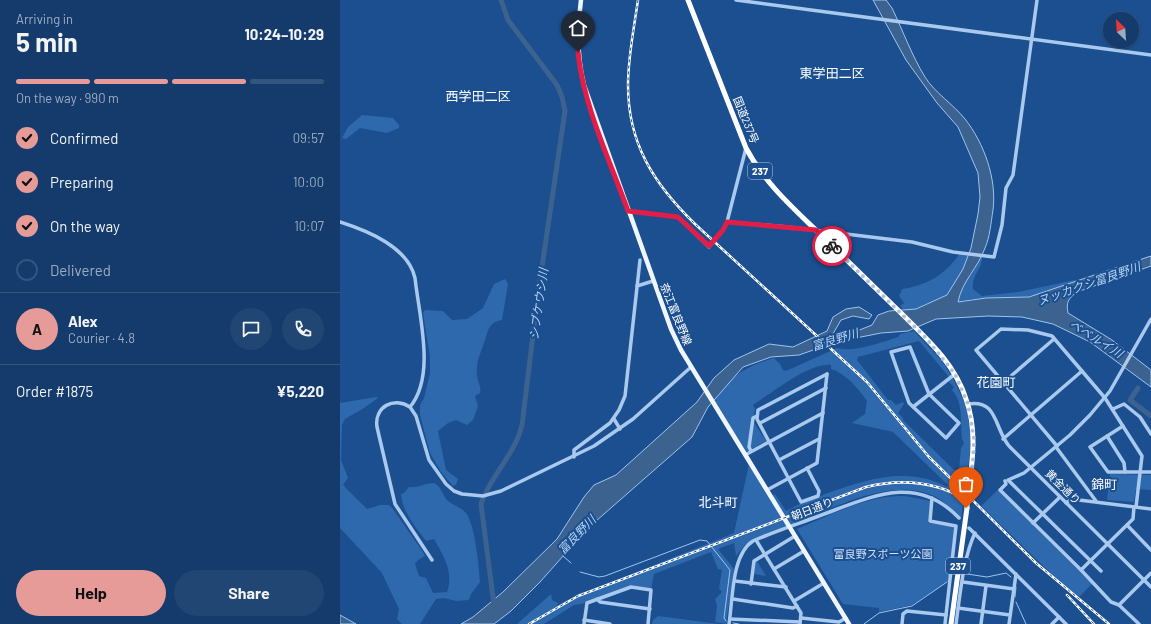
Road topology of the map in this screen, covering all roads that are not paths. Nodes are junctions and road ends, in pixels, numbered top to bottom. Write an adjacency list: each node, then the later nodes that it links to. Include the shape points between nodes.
1 (581, 0): 8 (main road, 奈江富良野線, via 578,42 581,75)
2 (688, 0): 7 (highway, 国道237号 / 237)
3 (736, 0): 5 (street)
4 (1037, 0): 5 (street)
5 (1032, 39): 6 (street); 11 (street, via 1013,175 1006,188 1002,226 994,257 955,252 912,242)
6 (1151, 55)
7 (746, 148): 10 (street); 11 (highway, 国道237号 / 237, via 769,183)
8 (628, 211): 10 (street, via 678,217 709,246); 13 (main road, 奈江富良野線)
9 (340, 222): 25 (street, via 370,233 398,252 408,261 414,273 425,364 419,396)
10 (727, 222): 11 (street)
11 (816, 230): 19 (highway, 国道237号 / 237, via 920,332 946,360)
12 (640, 260): 14 (street)
13 (653, 280): 14 (street); 17 (main road, 奈江富良野線, via 674,336)
14 (637, 286): 31 (street, via 626,390)
15 (1151, 318): 23 (street)
16 (1054, 339): 18 (street); 20 (street); 20 (street, via 1052,336 1028,330 1006,328 976,350)
17 (692, 367): 34 (street); 42 (main road, 奈江富良野線)
18 (1082, 372): 23 (street); 29 (street)
19 (955, 374): 22 (street); 24 (highway, 国道237号 / 237)
20 (1004, 382): 29 (street)
21 (826, 388): 28 (street); 30 (street, via 828,374 758,410); 32 (street)
22 (929, 394): 26 (street); 26 (street, via 959,423 946,438); 26 (street, via 910,347 891,352 909,403)
23 (1105, 398): 27 (street); 40 (street, via 1082,424)
24 (968, 404): 38 (street, 黄金通り, via 980,403 989,408); 109 (highway, 国道237号 / 237, bridge, via 974,439 973,462)
25 (410, 407): 43 (street, via 416,416 425,451 438,475 454,491 474,496 495,494); 72 (street, via 400,402 387,405 380,411 376,424 395,504)
26 (914, 407)
27 (1113, 409): 33 (street); 35 (street, via 1124,404 1140,418)
28 (823, 413): 37 (street); 39 (street)
29 (1032, 415): 38 (street); 40 (street)
30 (758, 416): 32 (street); 41 (street, via 753,418 748,446)
31 (614, 419): 34 (street); 43 (street, via 574,450)
32 (760, 423): 39 (street)
33 (1123, 426): 36 (street); 49 (street, via 1142,456)
34 (620, 429): 43 (street)
35 (1151, 434)
36 (1107, 436): 47 (street, via 1124,463); 47 (street, via 1090,447 1108,472)
37 (819, 439): 44 (street); 45 (street, via 817,463)
38 (1003, 439): 46 (street, 黄金通り)
39 (769, 442): 41 (street); 44 (street)
40 (1057, 446): 46 (street); 55 (street)
41 (751, 452): 42 (street)
42 (745, 455): 52 (main road, 奈江富良野線)
43 (574, 457)
44 (779, 460): 50 (street)
45 (807, 468): 50 (street); 50 (street, via 819,491 818,496 801,502)
46 (1031, 468): 53 (street, 黄金通り); 59 (street, via 1020,476 1008,480)
47 (1125, 472): 49 (street)
48 (1151, 472): 49 (street)
49 (1141, 473): 57 (street)
50 (788, 478): 52 (street)
51 (1005, 481): 61 (street, via 1006,484 1000,490)
52 (767, 490): 63 (main road, 奈江富良野線)
53 (1060, 497): 56 (street, 黄金通り); 59 (street)
54 (932, 498): 60 (street, 朝日通り); 63 (street, 朝日通り, via 905,492 883,493); 96 (street, via 930,521 956,526)
55 (1096, 501): 56 (street, via 1071,498); 57 (street)
56 (1066, 503): 68 (street, 黄金通り)
57 (1135, 507): 58 (street); 62 (street, via 1133,519)
58 (1151, 509)
59 (1042, 514): 61 (street); 73 (street)
60 (959, 518)
61 (1033, 523): 75 (street)
62 (1127, 525): 68 (street); 69 (street)
63 (790, 527): 66 (main road, 奈江富良野線); 67 (street, 朝日通り)
64 (969, 528): 65 (street)
65 (975, 533): 78 (street); 81 (street)
66 (795, 536): 70 (main road, 奈江富良野線); 71 (street)
67 (756, 540): 71 (street); 80 (street, 朝日通り, via 746,546 740,554)
68 (1108, 544): 73 (street); 79 (street, 黄金通り)
69 (1151, 550)
70 (804, 551): 74 (street); 82 (main road, 奈江富良野線)
71 (765, 554): 74 (street); 83 (street, via 754,561)
72 (432, 560)
73 (1090, 561): 75 (street); 76 (street)
74 (774, 569): 85 (street)
75 (1081, 570): 91 (street, via 1111,602)
76 (1100, 571)
77 (1151, 573): 79 (street)
78 (1016, 574): 87 (street); 98 (street)
79 (1144, 580): 86 (street, 黄金通り); 91 (street)
80 (735, 581): 83 (street); 88 (street, 朝日通り)
81 (963, 582): 84 (street); 93 (street)
82 (824, 583): 90 (street); 99 (main road, 奈江富良野線)
83 (751, 584): 85 (street)
84 (986, 586): 87 (street); 95 (street)
85 (786, 587): 90 (street)
86 (1151, 587)
87 (1014, 589): 97 (street)
88 (733, 599): 92 (street, via 793,608); 100 (street, 朝日通り)
89 (597, 600): 94 (street); 94 (street, via 631,587 651,590); 102 (street, via 587,603)
90 (794, 601): 92 (street)
91 (1119, 605): 115 (street)
92 (797, 606): 101 (street, via 801,613)
93 (958, 608): 95 (street); 110 (street)
94 (650, 609): 104 (street)
95 (982, 611): 97 (street); 111 (street)
96 (946, 615): 107 (street, via 906,611); 108 (street)
97 (1010, 615): 112 (street)
98 (1059, 617): 113 (street); 114 (street)
99 (846, 618): 101 (street, via 839,622); 106 (main road, 奈江富良野線)
100 (730, 619): 101 (street); 105 (street, 朝日通り)
101 (800, 621)
102 (584, 622): 103 (street)
103 (610, 624)
104 (648, 624)
105 (729, 624)
106 (849, 624)
107 (902, 624)
108 (945, 624)
109 (951, 624)
110 (956, 624)
111 (980, 624)
112 (1009, 624)
113 (1052, 624)
114 (1066, 624)
115 (1138, 624)

